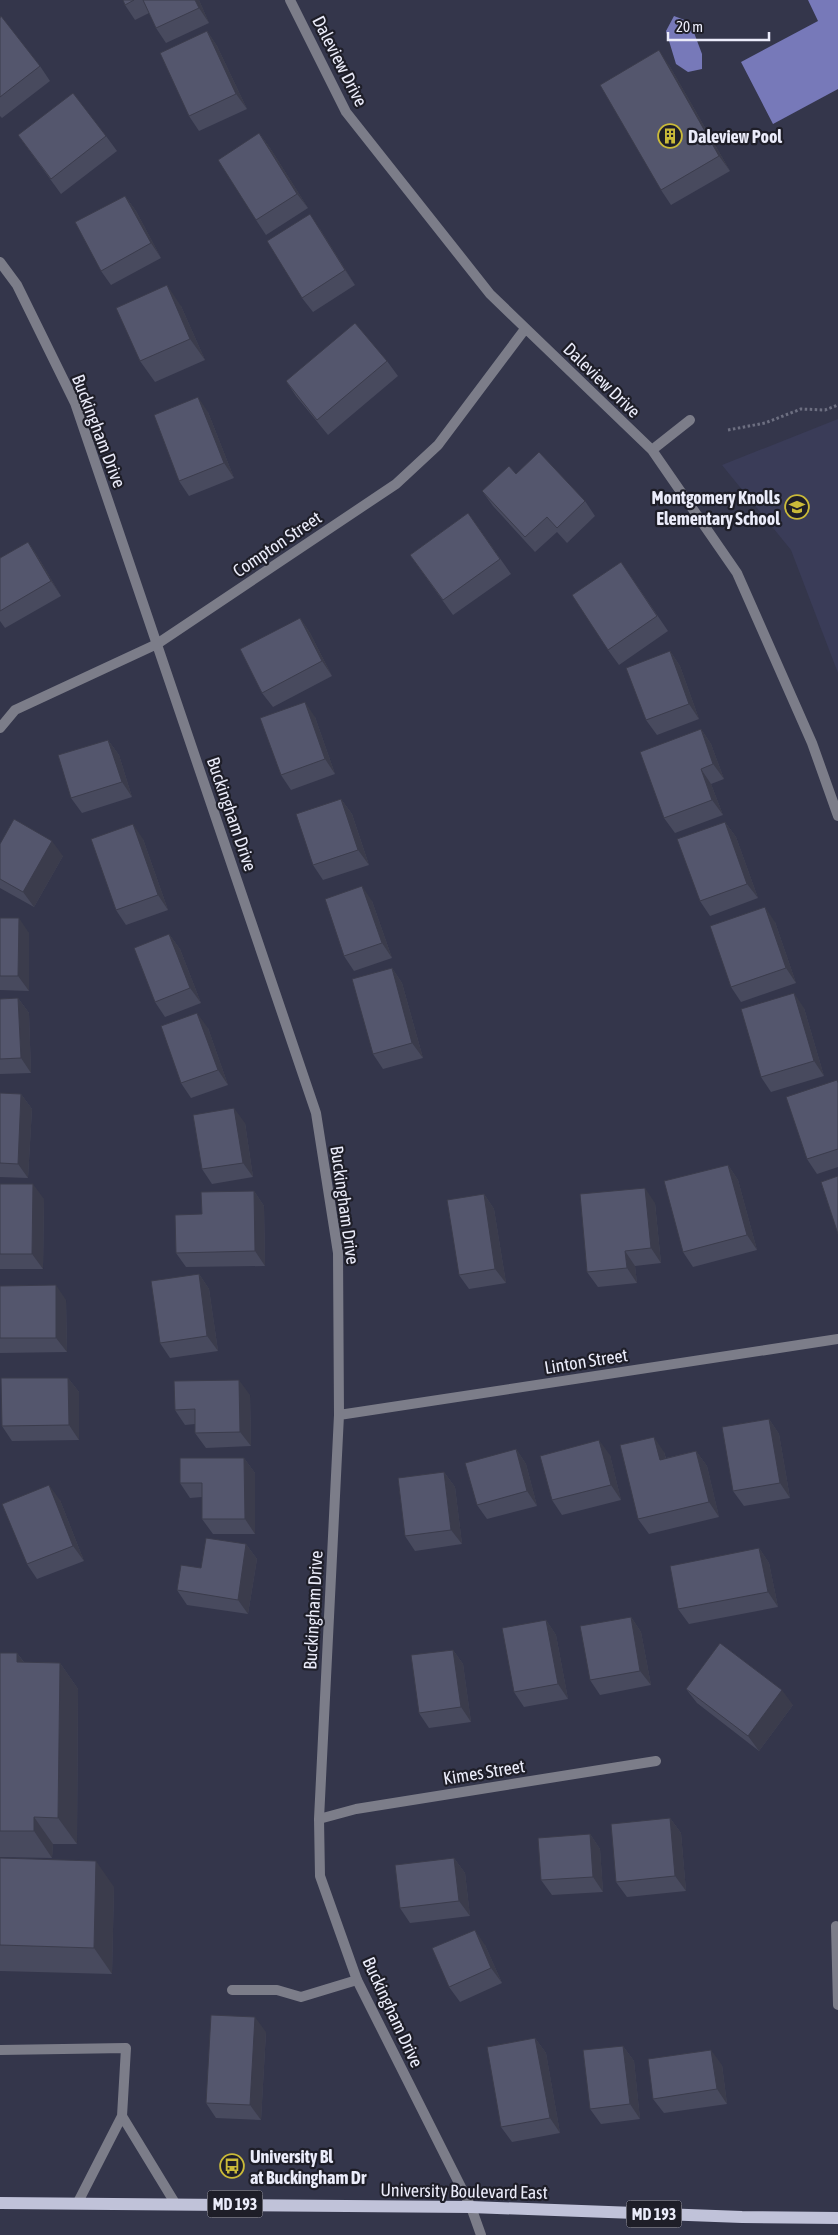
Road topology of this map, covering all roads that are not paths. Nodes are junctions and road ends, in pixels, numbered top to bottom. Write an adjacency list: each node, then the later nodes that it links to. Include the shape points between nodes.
1 (290, 0): 3 (street, Daleview Drive, via 346,112 490,294)
2 (0, 262): 6 (street, Buckingham Drive, via 17,285 75,403)
3 (525, 329): 5 (street, Daleview Drive); 6 (street, Compton Street, via 438,445 396,484)
4 (690, 420): 5 (street)
5 (652, 450): 8 (street, Daleview Drive, via 737,573 812,743)
6 (157, 644): 7 (street, Compton Street, via 15,710); 10 (street, Buckingham Drive, via 316,1113 338,1254)
7 (0, 728)
8 (838, 816)
9 (838, 1339): 10 (street, Linton Street)
10 (339, 1414): 12 (street, Buckingham Drive)
11 (656, 1761): 12 (street, Kimes Street, via 356,1809)
12 (318, 1820): 14 (street, Buckingham Drive, via 320,1876)
13 (836, 1926): 16 (street)
14 (358, 1980): 15 (street, via 301,1997 277,1990); 22 (street, Buckingham Drive)
15 (232, 1990)
16 (838, 2005)
17 (0, 2050): 18 (street, via 126,2048)
18 (122, 2116): 20 (street); 21 (street)
19 (0, 2203): 21 (main road, University Boulevard East / MD 193)
20 (175, 2203): 21 (main road, University Boulevard East / MD 193); 22 (main road, University Boulevard East / MD 193)
21 (77, 2204)
22 (471, 2207): 23 (main road, University Boulevard East / MD 193); 24 (street, Buckingham Drive)
23 (838, 2218)
24 (481, 2235)

